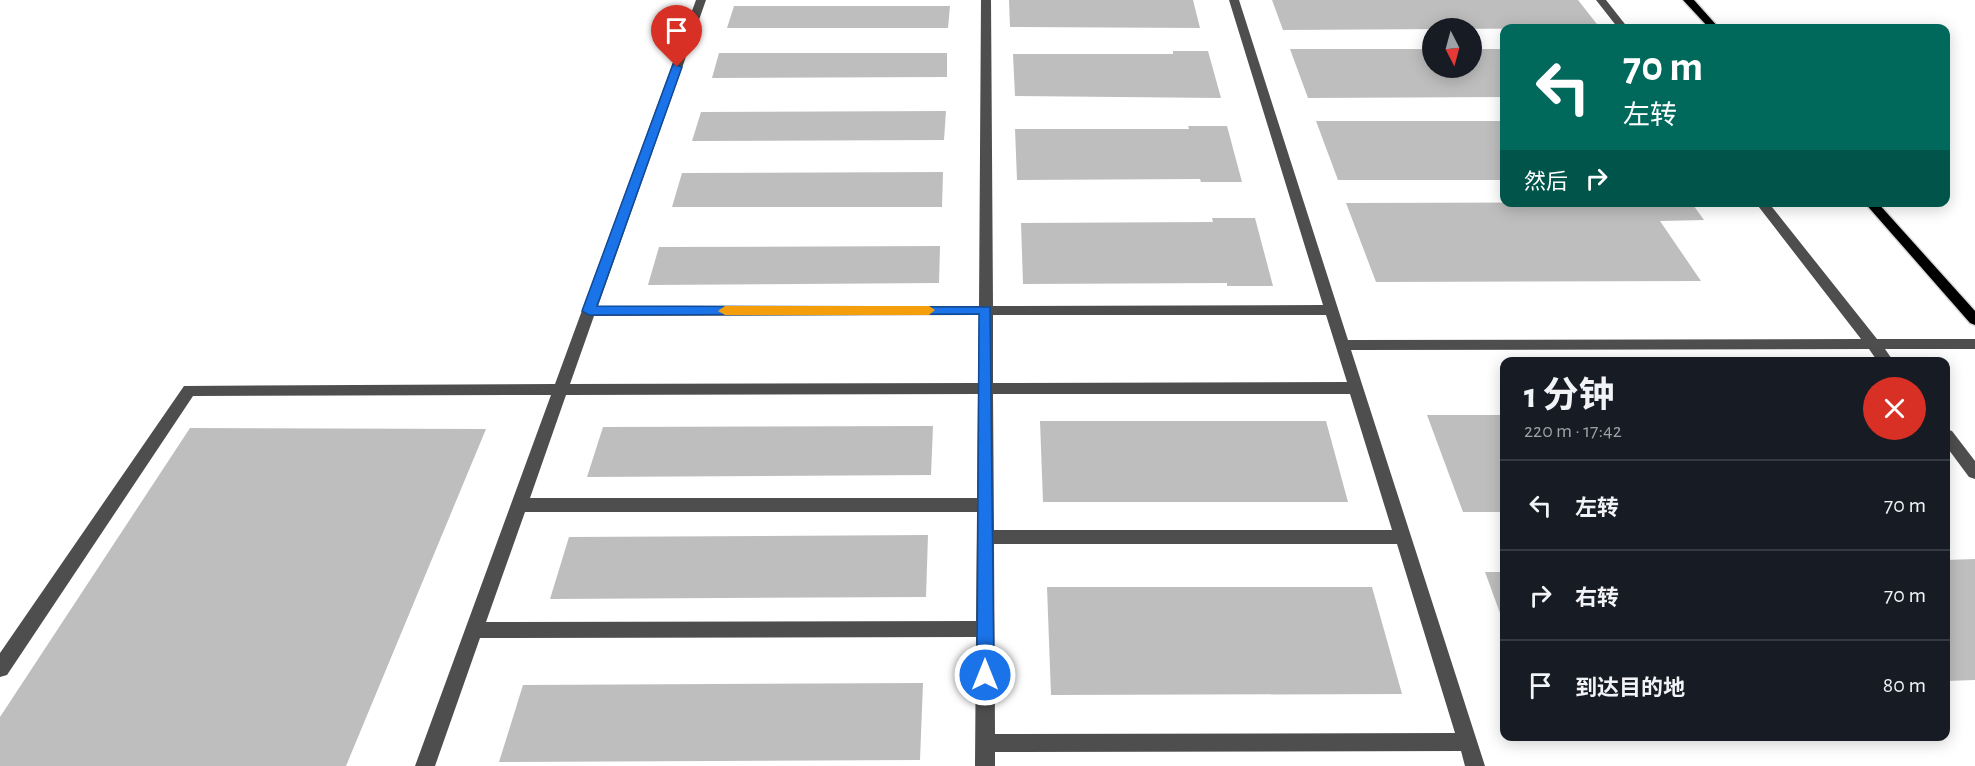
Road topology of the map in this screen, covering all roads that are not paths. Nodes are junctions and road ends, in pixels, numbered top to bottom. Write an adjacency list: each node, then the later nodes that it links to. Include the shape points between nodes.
1 (701, 0): 12 (lane)
2 (986, 0): 10 (lane)
3 (1234, 0): 11 (lane)
4 (1600, 0): 6 (lane)
5 (1688, 0): 7 (main road)
6 (1620, 24)
7 (1710, 24)
8 (1765, 207): 14 (lane)
9 (1874, 207): 13 (main road)
10 (986, 310): 11 (lane); 12 (lane); 20 (lane)
11 (1331, 310): 16 (lane)
12 (589, 311): 19 (lane)
13 (1975, 320)
14 (1873, 344): 15 (lane); 16 (lane); 17 (lane)
15 (1975, 344)
16 (1342, 345): 18 (lane)
17 (1883, 357)
18 (1356, 388): 20 (lane); 26 (lane)
19 (561, 389): 20 (lane); 24 (lane); 29 (lane, via 189,390)
20 (986, 389): 23 (lane)
21 (1950, 440): 22 (lane)
22 (1975, 473)
23 (985, 505): 24 (lane); 25 (lane)
24 (519, 506): 28 (lane)
25 (986, 537): 26 (lane); 27 (lane)
26 (1402, 537): 30 (lane)
27 (985, 629): 28 (lane); 31 (lane)
28 (474, 630): 32 (lane)
29 (0, 669)
30 (1467, 742): 31 (lane); 34 (lane)
31 (985, 743): 33 (lane)
32 (425, 766)
33 (985, 766)
34 (1474, 766)

